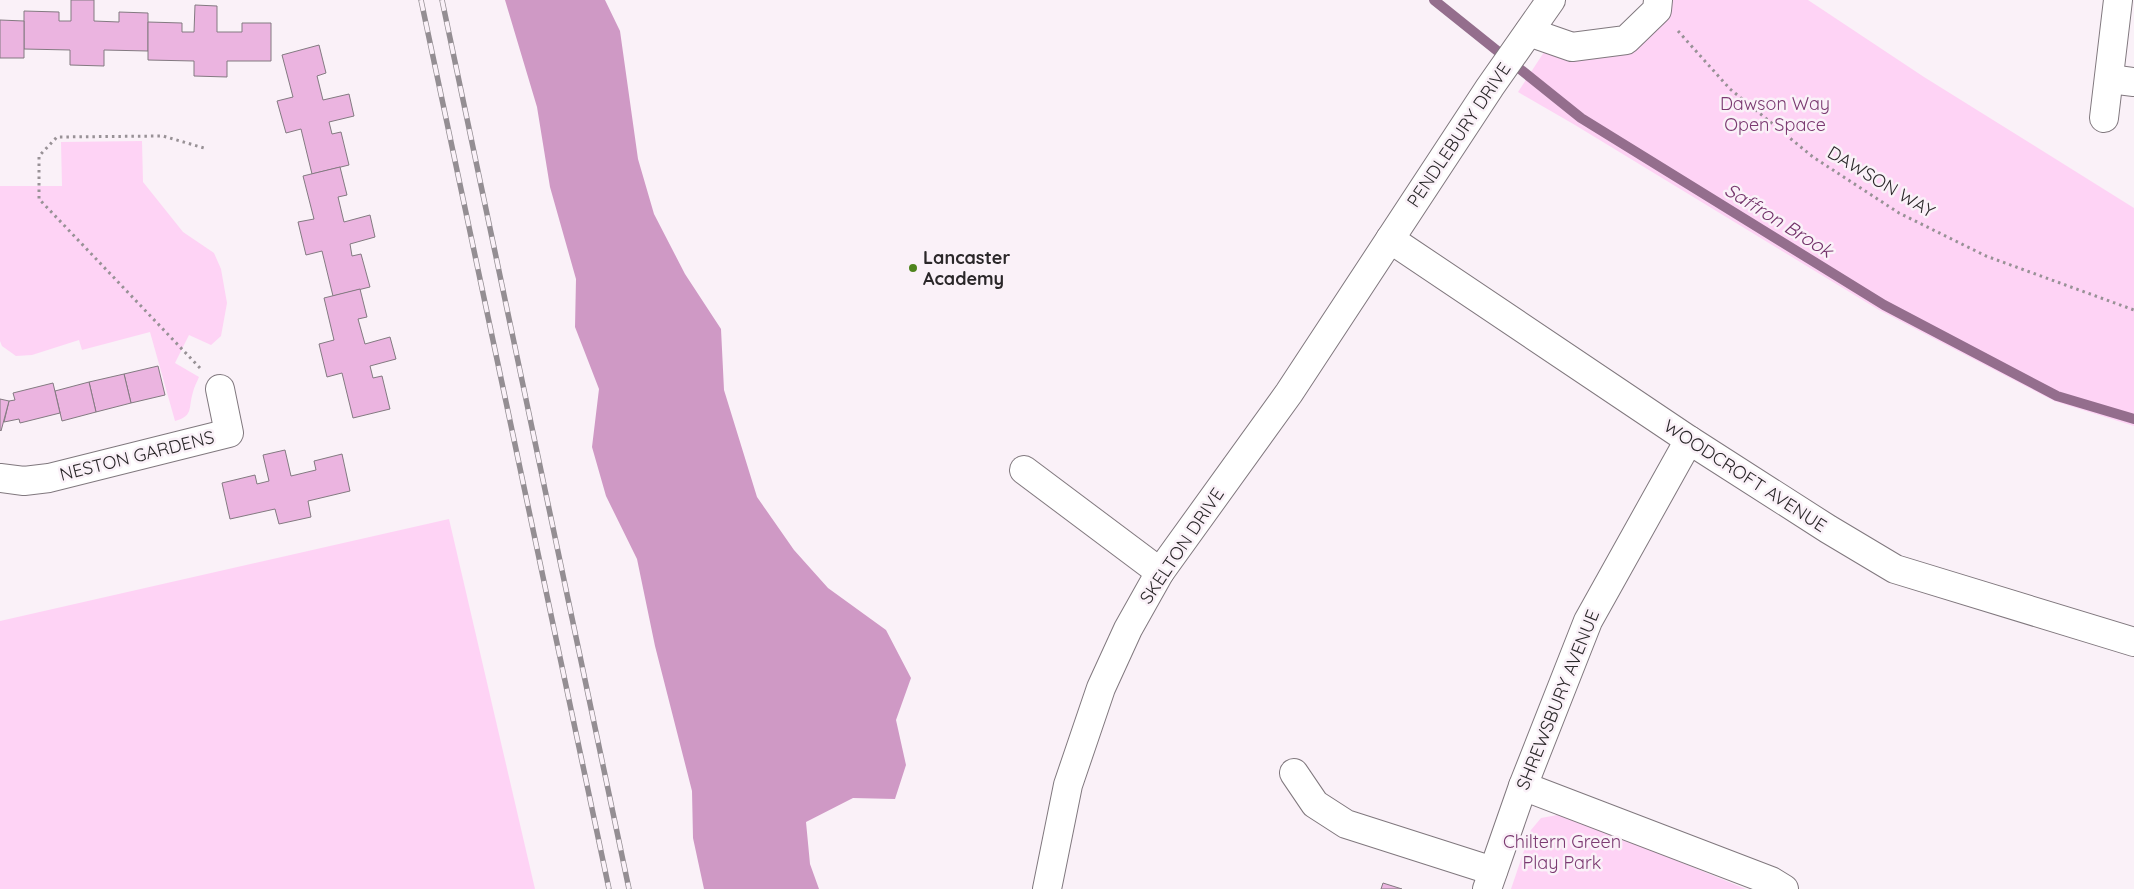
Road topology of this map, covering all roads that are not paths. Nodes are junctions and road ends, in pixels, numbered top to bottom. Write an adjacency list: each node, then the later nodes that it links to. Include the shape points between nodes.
1 (1551, 0): 4 (street, PENDLEBURY DRIVE)
2 (2118, 0): 5 (street)
3 (1658, 5): 4 (street, via 1626,40 1572,47)
4 (1529, 32): 7 (street, PENDLEBURY DRIVE)
5 (2122, 81): 6 (street)
6 (2104, 118)
7 (1390, 238): 9 (street, WOODCROFT AVENUE); 12 (street, SKELTON DRIVE, via 1289,393)
8 (220, 389): 11 (street, NESTON GARDENS, via 229,433 49,478)
9 (1688, 440): 13 (street, WOODCROFT AVENUE, via 1895,569); 15 (street, SHREWSBURY AVENUE, via 1588,621)
10 (1024, 470): 12 (street)
11 (0, 478)
12 (1160, 572): 17 (street, SKELTON DRIVE, via 1128,629 1101,688 1068,784)
13 (2134, 642)
14 (1294, 774): 16 (street, via 1315,804 1346,824)
15 (1523, 786): 16 (street, SHREWSBURY AVENUE); 18 (street, via 1771,881)
16 (1490, 880)
17 (1047, 889)
18 (1784, 889)

